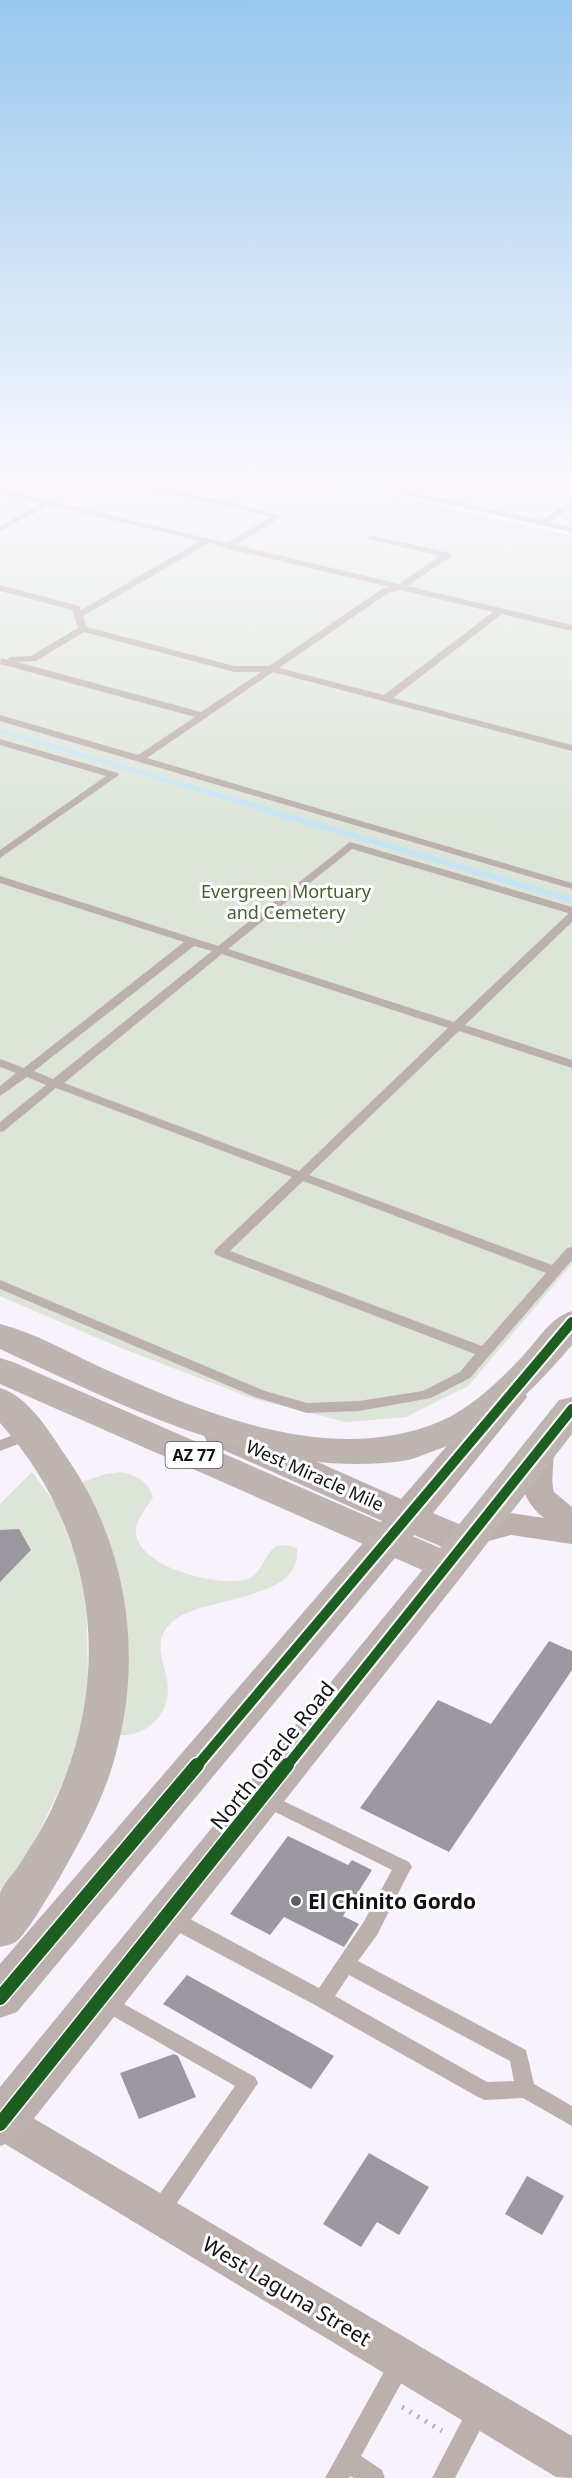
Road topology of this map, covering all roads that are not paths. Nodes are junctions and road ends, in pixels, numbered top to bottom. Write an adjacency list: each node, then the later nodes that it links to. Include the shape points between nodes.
1 (33, 597): 6 (lane, via 76,608)
2 (110, 597): 6 (lane)
3 (378, 597): 10 (lane)
4 (440, 597): 5 (lane)
5 (500, 611): 7 (lane); 11 (lane)
6 (78, 615): 8 (lane)
7 (572, 628)
8 (83, 629): 9 (lane, via 33,659); 10 (lane, via 234,669)
9 (0, 661): 12 (lane)
10 (273, 669): 11 (lane); 12 (lane)
11 (385, 699): 15 (lane)
12 (203, 716): 16 (lane)
13 (0, 718): 16 (lane)
14 (0, 742): 17 (lane, via 114,775)
15 (572, 748)
16 (139, 759): 19 (lane)
17 (0, 855)
18 (0, 879): 22 (lane)
19 (572, 886)
20 (572, 910): 23 (lane, via 350,845)
21 (572, 916): 24 (lane)
22 (192, 941): 23 (lane); 27 (lane)
23 (222, 951): 24 (lane); 28 (lane)
24 (456, 1027): 26 (lane); 31 (lane)
25 (0, 1063): 27 (lane)
26 (572, 1064)
27 (26, 1072): 28 (lane); 29 (lane)
28 (56, 1083): 30 (lane); 31 (lane)
29 (0, 1092)
30 (0, 1128)
31 (301, 1176): 33 (lane); 37 (lane, via 221,1252)
32 (572, 1251): 33 (lane)
33 (554, 1271): 37 (lane)
34 (0, 1284): 37 (lane, via 260,1394 307,1408 359,1406 426,1395 465,1375)
35 (572, 1322): 39 (highway, AZ 77)
36 (0, 1335): 42 (highway, West Miracle Mile / AZ 77)
37 (484, 1352)
38 (0, 1370): 46 (highway, West Miracle Mile / AZ 77)
39 (528, 1375): 42 (highway, AZ 77, via 455,1430 428,1442 369,1452 308,1449); 46 (main road)
40 (0, 1400): 43 (highway)
41 (572, 1409): 44 (highway, North Oracle Road)
42 (183, 1416): 46 (main road, West Miracle Mile / AZ 77)
43 (16, 1439): 51 (highway, via 46,1451 75,1501 98,1561 108,1610 107,1688 97,1744 74,1808 32,1883)
44 (539, 1450): 45 (street, via 539,1496); 48 (highway, North Oracle Road)
45 (572, 1522)
46 (397, 1528): 48 (highway, West Miracle Mile / AZ 77); 53 (main road)
47 (572, 1533): 48 (street, via 511,1524)
48 (462, 1548): 49 (main road, North Oracle Road)
49 (261, 1797): 50 (main road, North Oracle Road); 52 (lane, via 403,1867)
50 (166, 1915): 54 (main road, North Oracle Road); 55 (lane)
51 (0, 1928)
52 (346, 1964): 55 (lane); 56 (lane, via 519,2056)
53 (0, 1998)
54 (99, 1999): 58 (main road, North Oracle Road); 59 (lane, via 248,2083)
55 (322, 1999): 56 (lane, via 485,2091)
56 (525, 2089): 57 (lane)
57 (572, 2117)
58 (1, 2123): 59 (street, West Laguna Street)
59 (158, 2213): 60 (street, West Laguna Street)
60 (404, 2360): 61 (street, West Laguna Street); 63 (lane)
61 (481, 2407): 62 (street, West Laguna Street); 65 (lane)
62 (572, 2461)
63 (341, 2469): 64 (lane)
64 (374, 2478)
65 (442, 2478)

